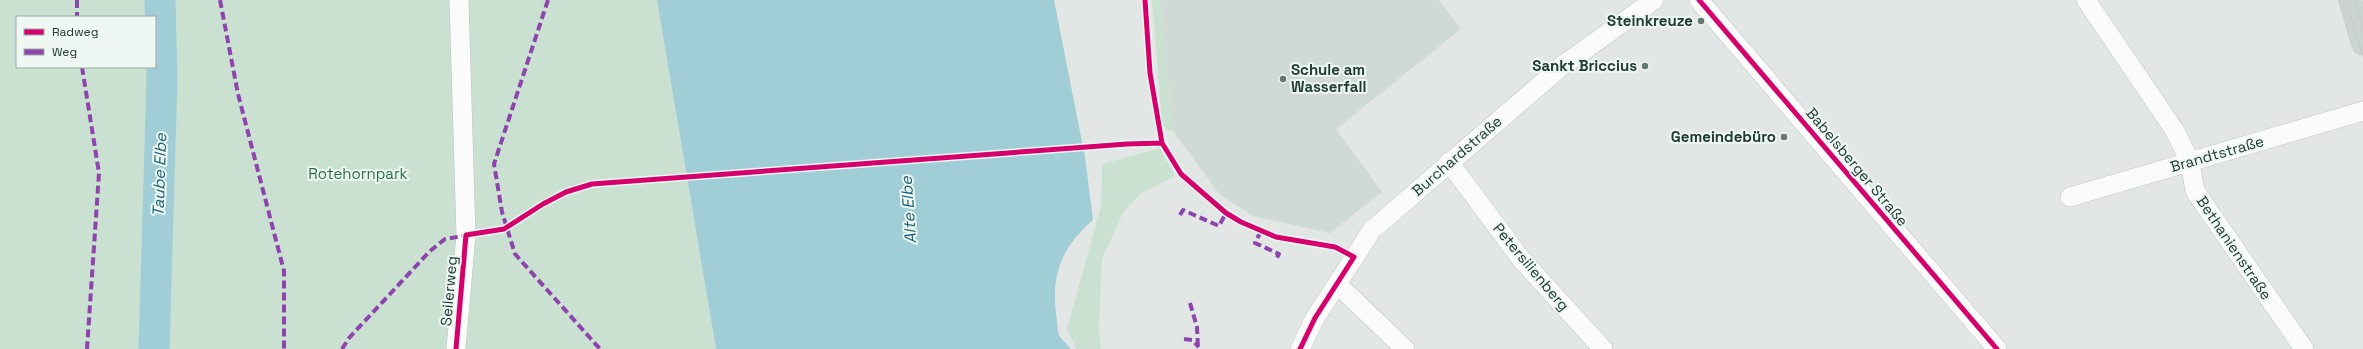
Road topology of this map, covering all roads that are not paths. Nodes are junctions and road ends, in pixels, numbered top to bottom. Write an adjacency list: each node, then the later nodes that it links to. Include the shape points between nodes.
1 (459, 0): 12 (street, Seilerweg, via 466,235)
2 (1654, 0): 8 (street, Burchardstraße, via 1562,66)
3 (1699, 0): 16 (street, Babelsberger Straße)
4 (2086, 0): 9 (street, Bethanienstraße, via 2175,131)
5 (2350, 0): 6 (main road)
6 (2363, 44)
7 (2363, 111): 9 (street, Brandtstraße)
8 (1449, 162): 11 (street, Burchardstraße, via 1372,230); 15 (street, Petersilienberg, via 1521,259)
9 (2190, 162): 10 (street, Brandtstraße); 17 (street, Bethanienstraße, via 2195,191)
10 (2070, 196)
11 (1337, 284): 13 (street, Burchardstraße, via 1315,318); 14 (street)
12 (456, 349)
13 (1300, 349)
14 (1405, 349)
15 (1603, 349)
16 (1997, 349)
17 (2304, 349)

